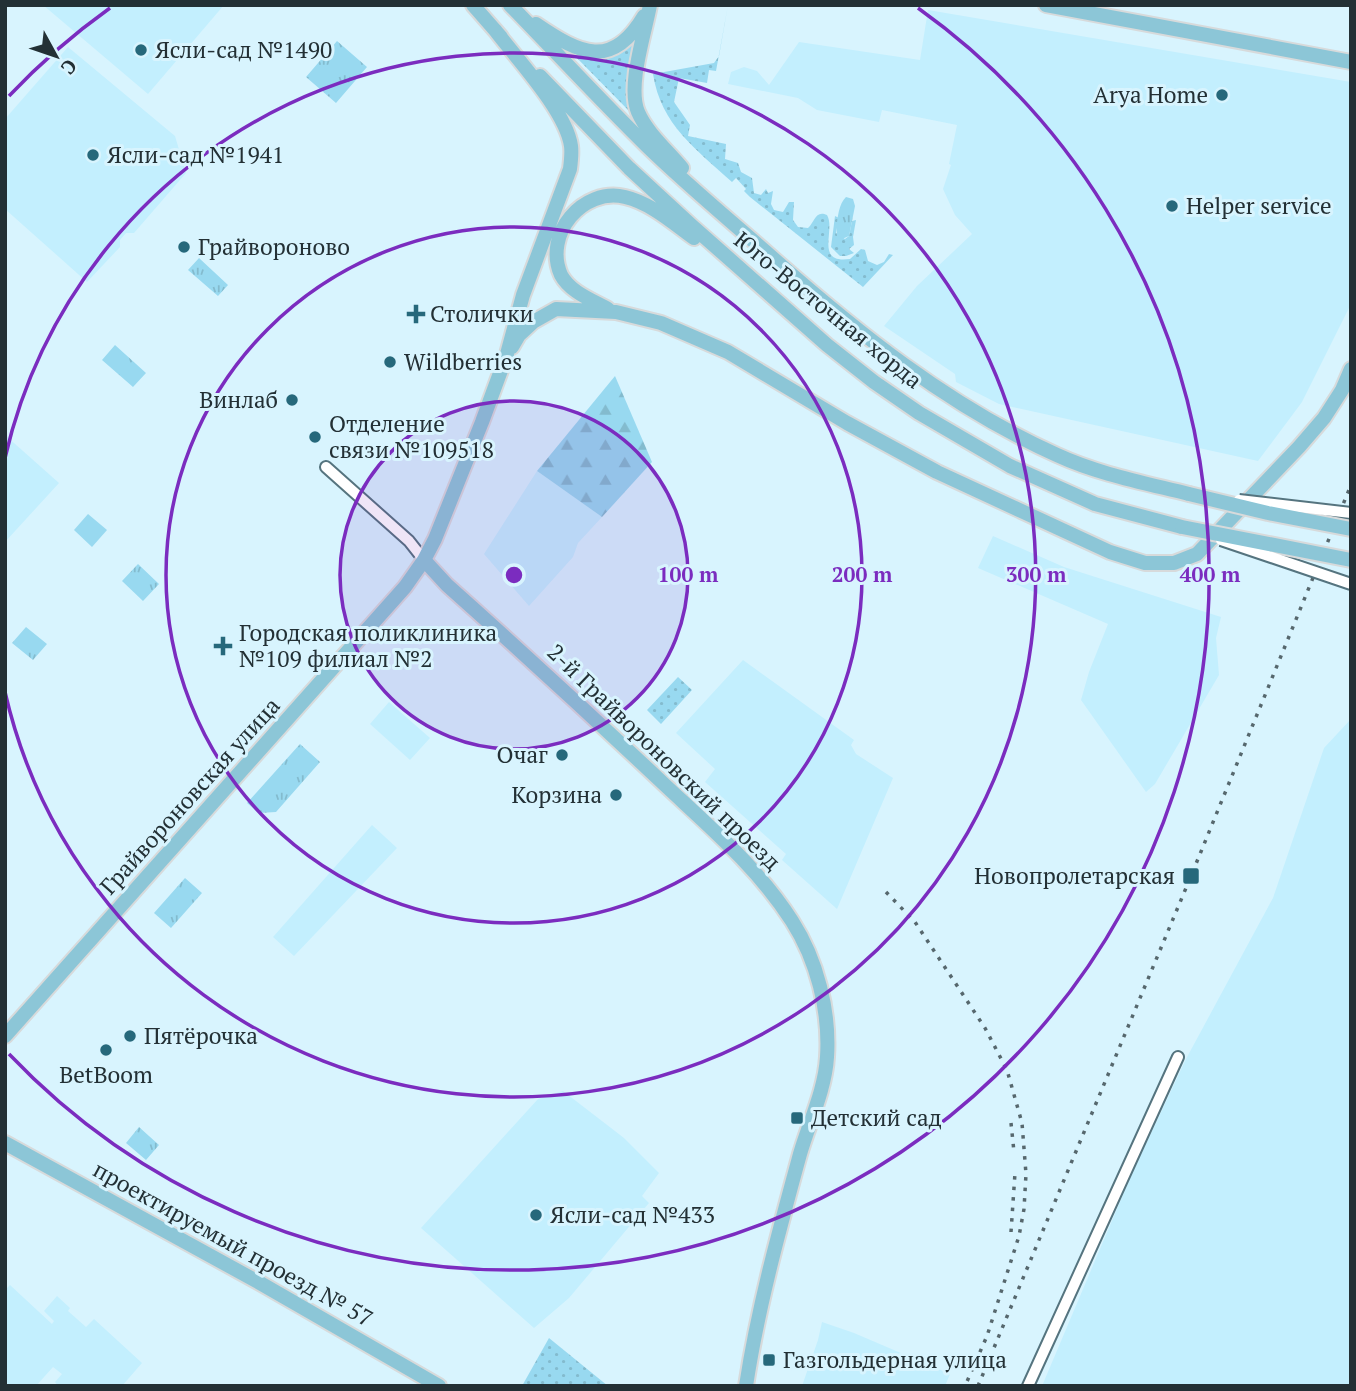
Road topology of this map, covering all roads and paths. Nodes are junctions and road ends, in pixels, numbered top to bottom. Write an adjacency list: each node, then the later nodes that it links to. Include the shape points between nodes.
1 (473, 5): 5 (main road, Юго-Восточная хорда)
2 (650, 5): 4 (main road, via 626,41 603,52 559,39); 7 (main road, via 634,85 638,113)
3 (1046, 5): 6 (main road)
4 (512, 8): 7 (main road, Юго-Восточная хорда, via 648,147)
5 (495, 30): 8 (main road, Юго-Восточная хорда, via 629,168); 10 (main road, via 559,116 572,149 570,169 523,295)
6 (1344, 61)
7 (720, 211): 13 (main road, Юго-Восточная хорда, via 852,326 969,408 1059,456)
8 (760, 286): 9 (main road, via 637,200 603,198 585,203 565,223 559,235 558,263 571,287); 15 (main road, Юго-Восточная хорда, via 874,382 986,453 1096,503)
9 (616, 312): 10 (main road, via 556,309 533,322); 11 (main road, via 661,323 728,352 937,472 1110,552 1145,563 1174,563 1197,554 1307,438 1342,390)
10 (507, 354): 17 (main road, Грайвороновская улица)
11 (1351, 369)
12 (326, 467): 17 (street)
13 (1189, 494): 14 (street, bridge); 16 (main road, Юго-Восточная хорда, bridge)
14 (1351, 513)
15 (1182, 527): 18 (main road, Юго-Восточная хорда, bridge); 19 (street, bridge)
16 (1351, 529)
17 (424, 560): 20 (main road, Грайвороновская улица, via 382,614); 23 (main road, 2-й Грайвороновский проезд, via 758,873 807,950 826,1017 827,1059)
18 (1351, 560)
19 (1351, 584)
20 (5, 1037)
21 (1178, 1057): 27 (street)
22 (5, 1143): 24 (main road, проектируемый проезд № 57)
23 (751, 1350): 25 (main road); 26 (main road, 2-й Грайвороновский проезд)
24 (439, 1386)
25 (738, 1386)
26 (746, 1386)
27 (1028, 1386)

